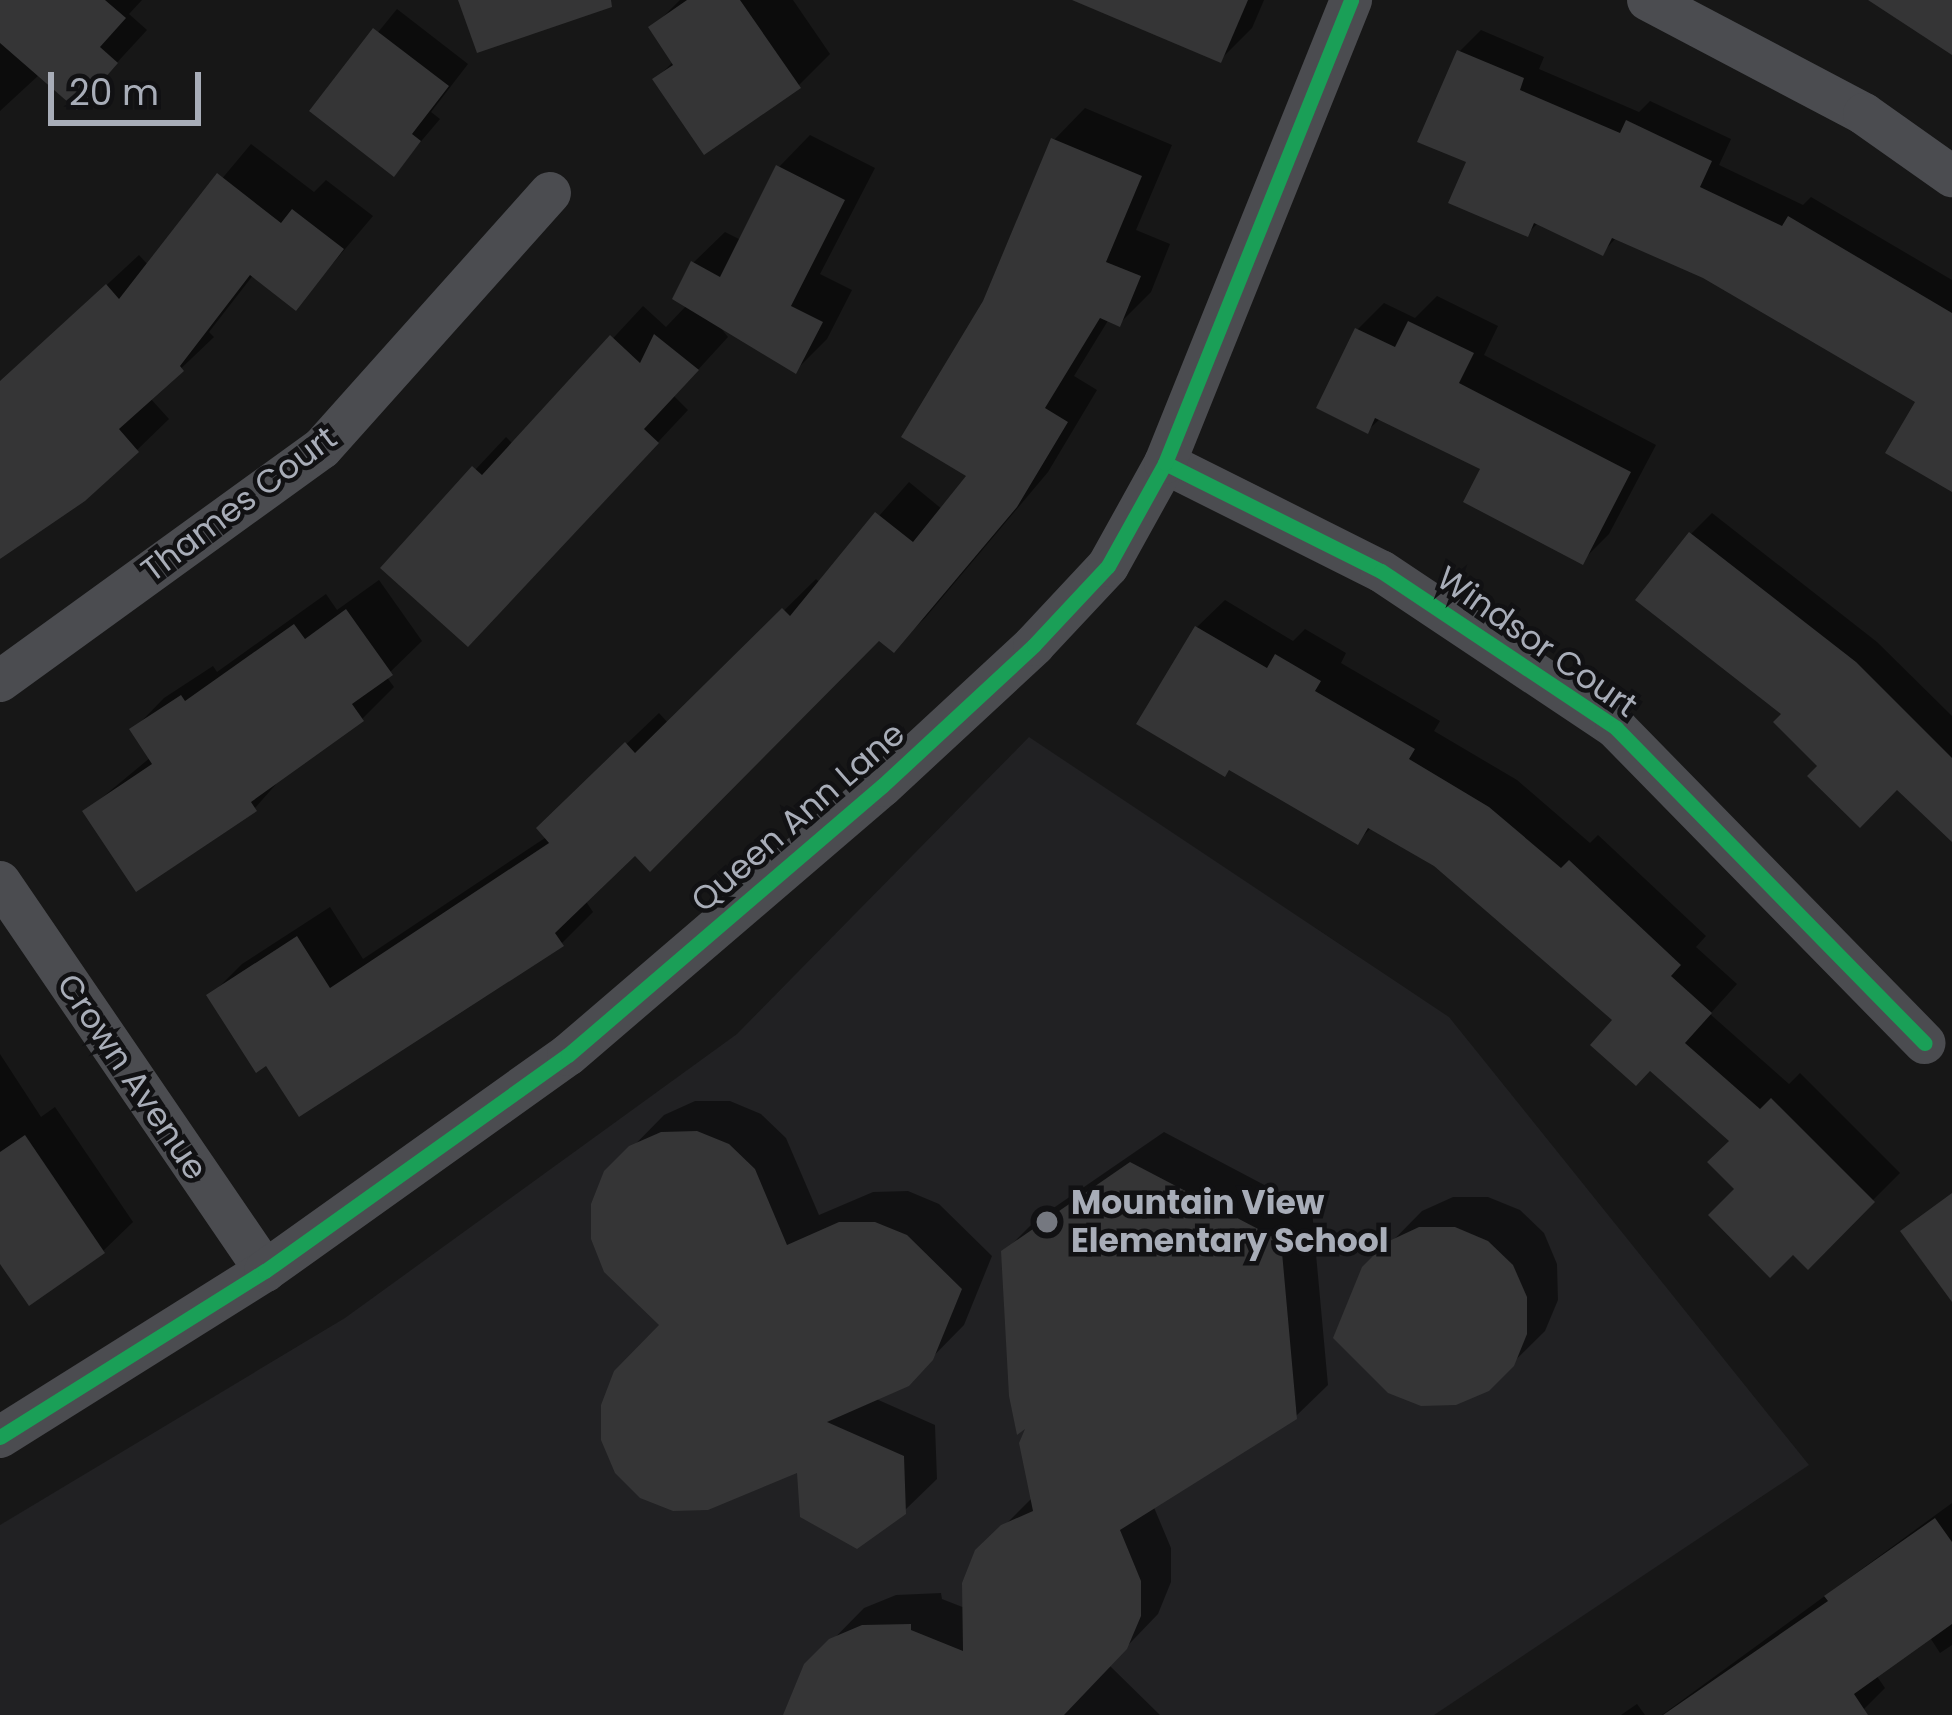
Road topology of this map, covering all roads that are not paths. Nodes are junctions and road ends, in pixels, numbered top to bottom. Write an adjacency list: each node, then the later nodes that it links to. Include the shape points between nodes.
1 (1351, 0): 5 (street, Queen Ann Lane)
2 (1648, 0): 3 (street, via 1864,114)
3 (1952, 176)
4 (550, 194): 6 (street, Thames Court, via 322,448)
5 (1165, 463): 8 (street, Windsor Court, via 1381,571 1616,728); 9 (street, Queen Ann Lane, via 1108,566 899,771 568,1055)
6 (0, 681)
7 (0, 882): 9 (street, Crown Avenue)
8 (1925, 1043)
9 (265, 1271): 10 (street, Queen Ann Lane)
10 (0, 1437)

